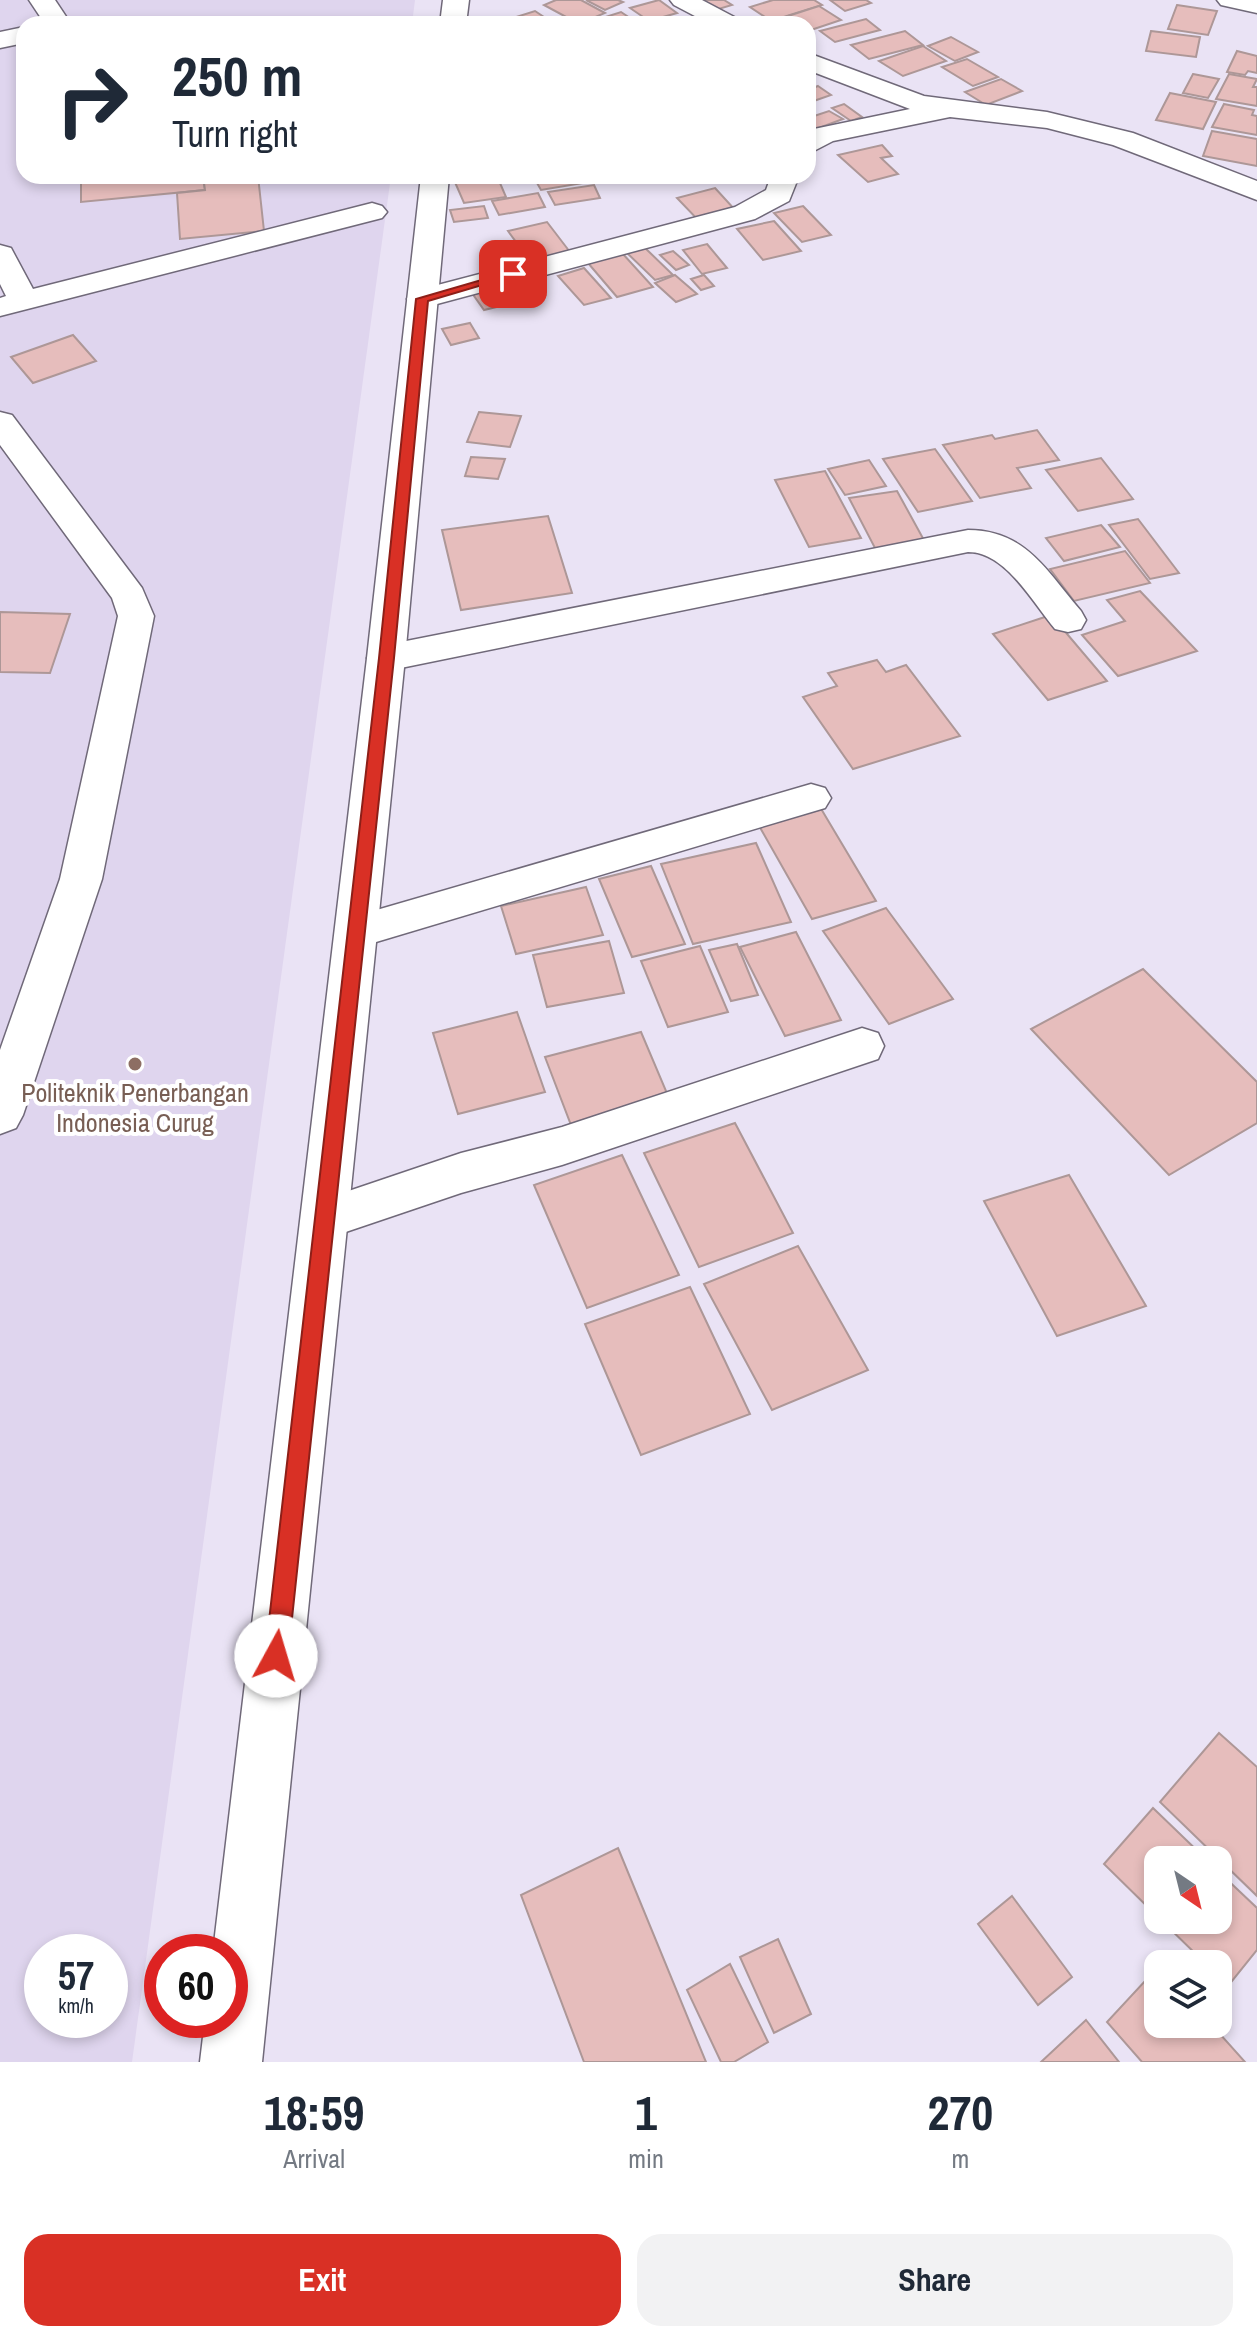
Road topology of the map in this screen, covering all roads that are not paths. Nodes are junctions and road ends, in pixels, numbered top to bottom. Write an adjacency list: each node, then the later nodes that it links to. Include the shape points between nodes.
1 (683, 0): 4 (street)
2 (1230, 0): 3 (street)
3 (1257, 5)
4 (714, 16)
5 (816, 64): 6 (street, via 918,103)
6 (955, 108): 7 (street); 10 (street, via 1096,131)
7 (816, 140)
8 (434, 184): 13 (street)
9 (782, 184): 13 (street, via 779,195 745,213)
10 (1257, 191)
11 (372, 212): 14 (street)
12 (0, 254): 14 (street)
13 (422, 299): 17 (street)
14 (12, 304)
15 (0, 422): 21 (street, via 129,596 136,616 81,879)
16 (1068, 620): 17 (street, via 1009,551 968,541)
17 (386, 658): 19 (street)
18 (811, 798): 19 (street)
19 (356, 932): 22 (street)
20 (862, 1046): 22 (street)
21 (0, 1115)
22 (325, 1219): 23 (street)
23 (231, 2062)

